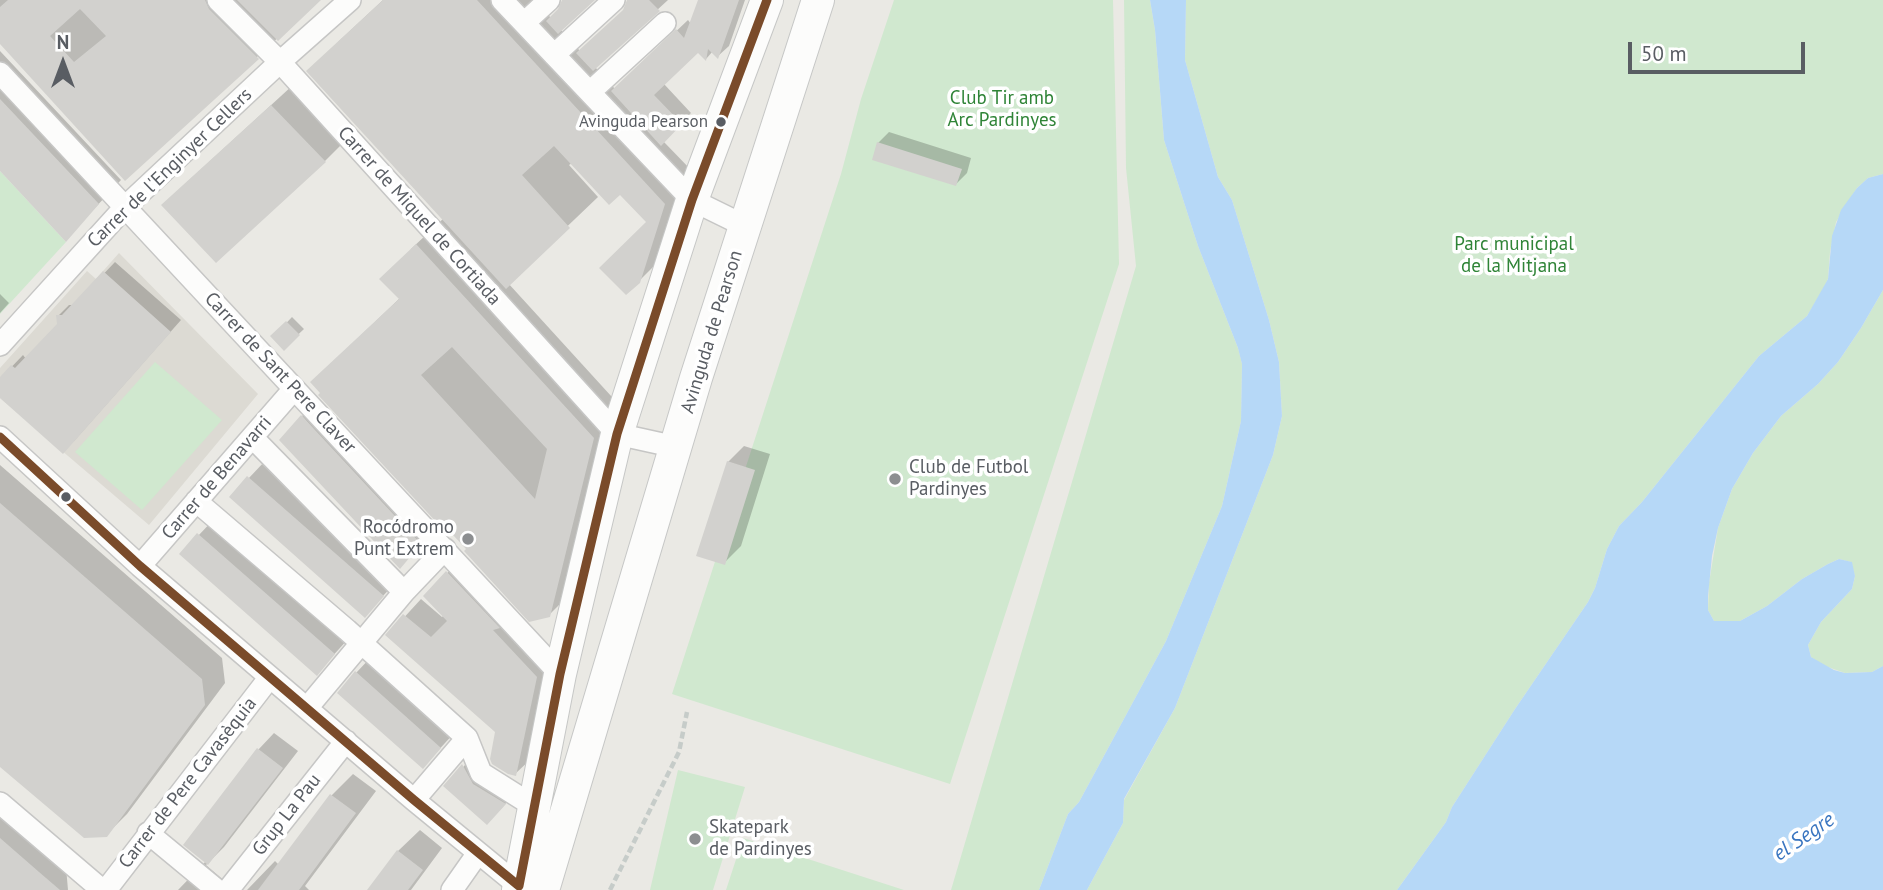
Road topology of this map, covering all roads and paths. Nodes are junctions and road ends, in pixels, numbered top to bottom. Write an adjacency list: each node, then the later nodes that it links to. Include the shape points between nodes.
1 (218, 0): 11 (street, Carrer de Miquel de Cortiada)
2 (350, 0): 11 (street, Carrer de l'Enginyer Cellers)
3 (502, 0): 8 (street)
4 (549, 0): 8 (street)
5 (614, 0): 10 (street)
6 (767, 0): 14 (street)
7 (818, 0): 16 (street, Avinguda de Pearson)
8 (524, 23): 10 (street)
9 (665, 23): 13 (street)
10 (554, 55): 13 (street)
11 (280, 62): 15 (street, Carrer de l'Enginyer Cellers); 19 (street, Carrer de Miquel de Cortiada)
12 (0, 72): 15 (street, Carrer de Sant Pere Claver)
13 (590, 92): 14 (street)
14 (692, 200): 16 (street); 19 (street)
15 (125, 207): 17 (street, Carrer de l'Enginyer Cellers); 18 (street, Carrer de Sant Pere Claver)
16 (745, 226): 22 (street, Avinguda de Pearson)
17 (0, 345)
18 (294, 389): 21 (street, Carrer de Benavarri); 24 (street, Carrer de Sant Pere Claver)
19 (617, 435): 22 (street); 28 (street)
20 (0, 437): 25 (street)
21 (253, 438): 23 (street, Carrer de Benavarri); 26 (street)
22 (676, 447): 29 (street, Avinguda de Pearson)
23 (196, 501): 25 (street, Carrer de Benavarri); 27 (street)
24 (445, 549): 26 (street); 28 (street, Carrer de Sant Pere Claver)
25 (140, 566): 30 (street)
26 (404, 592): 27 (street)
27 (363, 644): 31 (street); 34 (street)
28 (563, 661): 29 (street, via 587,672); 33 (street); 38 (street)
29 (611, 666): 33 (street, Avinguda de Pearson)
30 (270, 677): 31 (street); 39 (street, Carrer de Pere Cavasèquia)
31 (307, 708): 35 (street)
32 (687, 712): 46 (path, via 679,752)
33 (593, 724): 41 (street, Avinguda de Pearson)
34 (467, 738): 36 (street); 38 (street, via 481,773)
35 (346, 741): 36 (street); 44 (street, Grup La Pau)
36 (414, 800): 40 (street)
37 (0, 803): 42 (street)
38 (535, 807): 41 (street)
39 (148, 833): 42 (street, Carrer de Pere Cavasèquia); 43 (street)
40 (478, 853): 41 (street); 45 (street)
41 (526, 889)
42 (104, 890)
43 (217, 890)
44 (228, 890)
45 (452, 890)
46 (610, 890)

